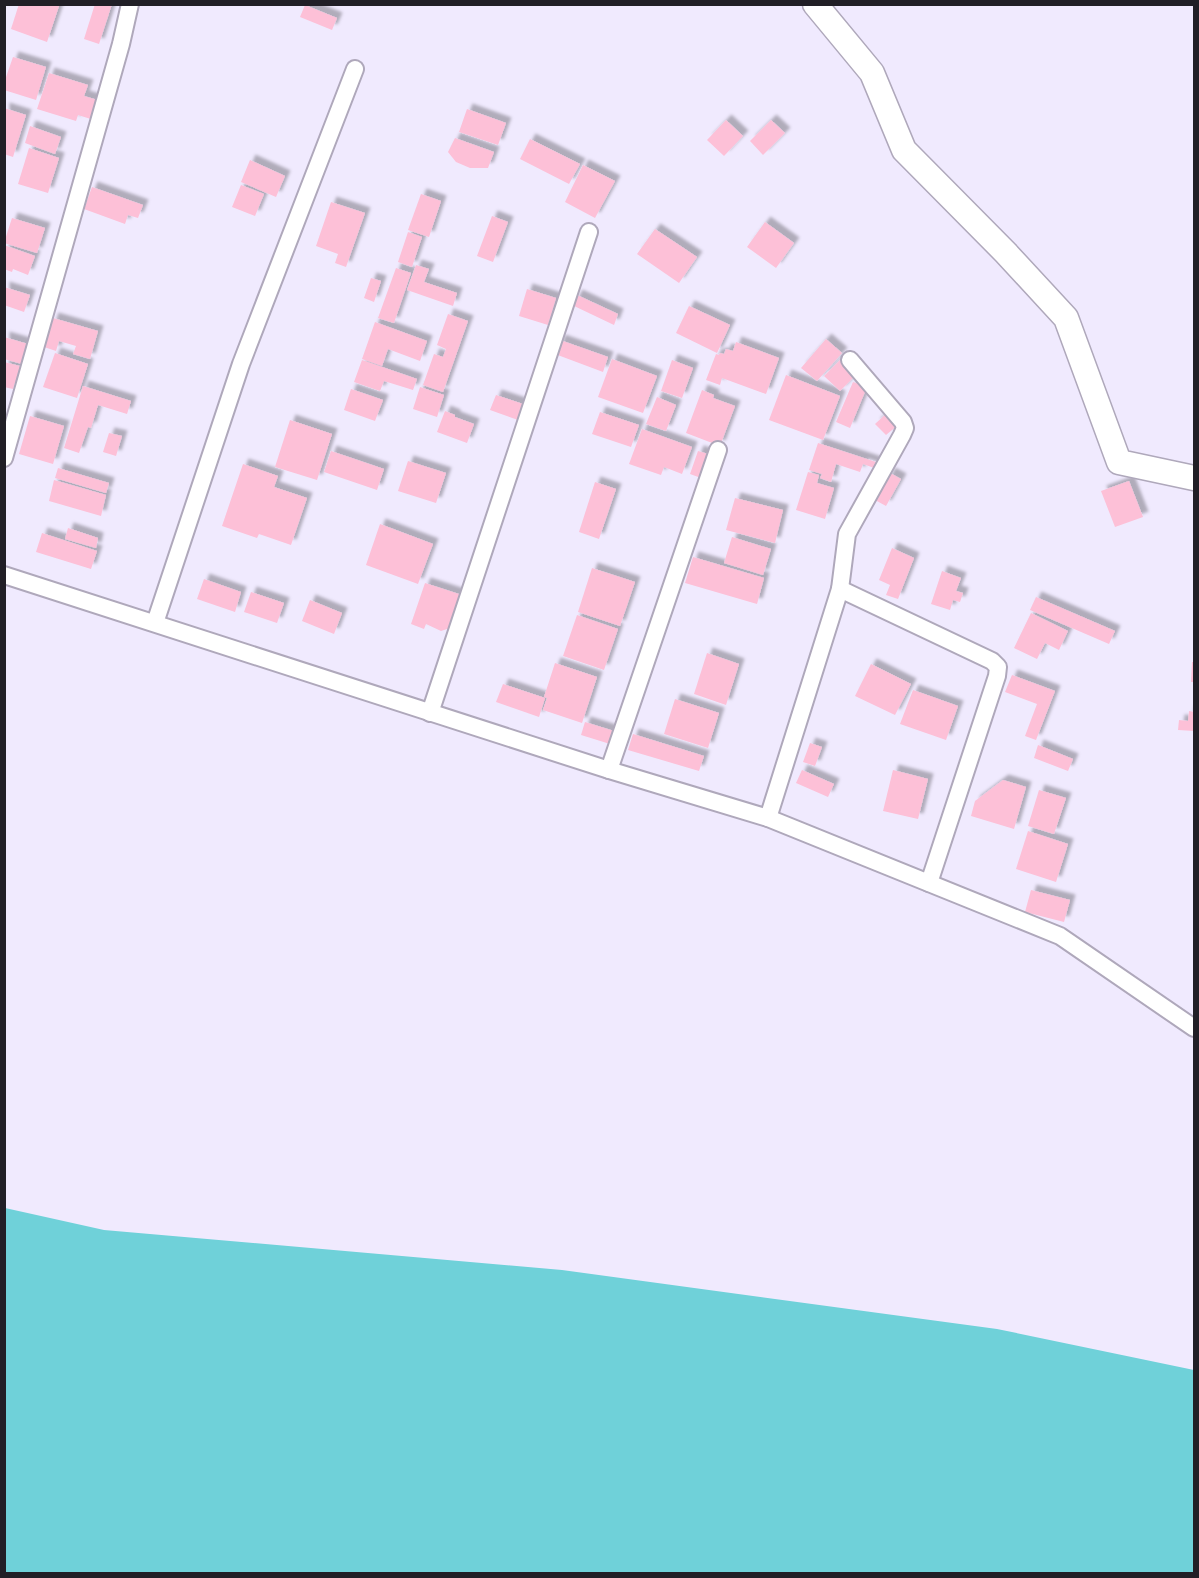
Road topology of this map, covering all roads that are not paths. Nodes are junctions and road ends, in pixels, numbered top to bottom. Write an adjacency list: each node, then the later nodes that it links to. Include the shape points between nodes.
1 (130, 4): 7 (street)
2 (815, 4): 8 (street, via 872,74 904,150 1066,318 1119,462)
3 (355, 69): 11 (street, via 242,364)
4 (589, 232): 12 (street)
5 (850, 360): 10 (street, via 905,428 847,534)
6 (718, 450): 13 (street)
7 (4, 459)
8 (1194, 478)
9 (4, 575): 11 (street)
10 (840, 589): 14 (street); 15 (street, via 998,667)
11 (155, 623): 12 (street)
12 (430, 713): 13 (street)
13 (609, 770): 14 (street)
14 (768, 818): 15 (street)
15 (929, 883): 16 (street, via 1060,936)
16 (1194, 1028)

